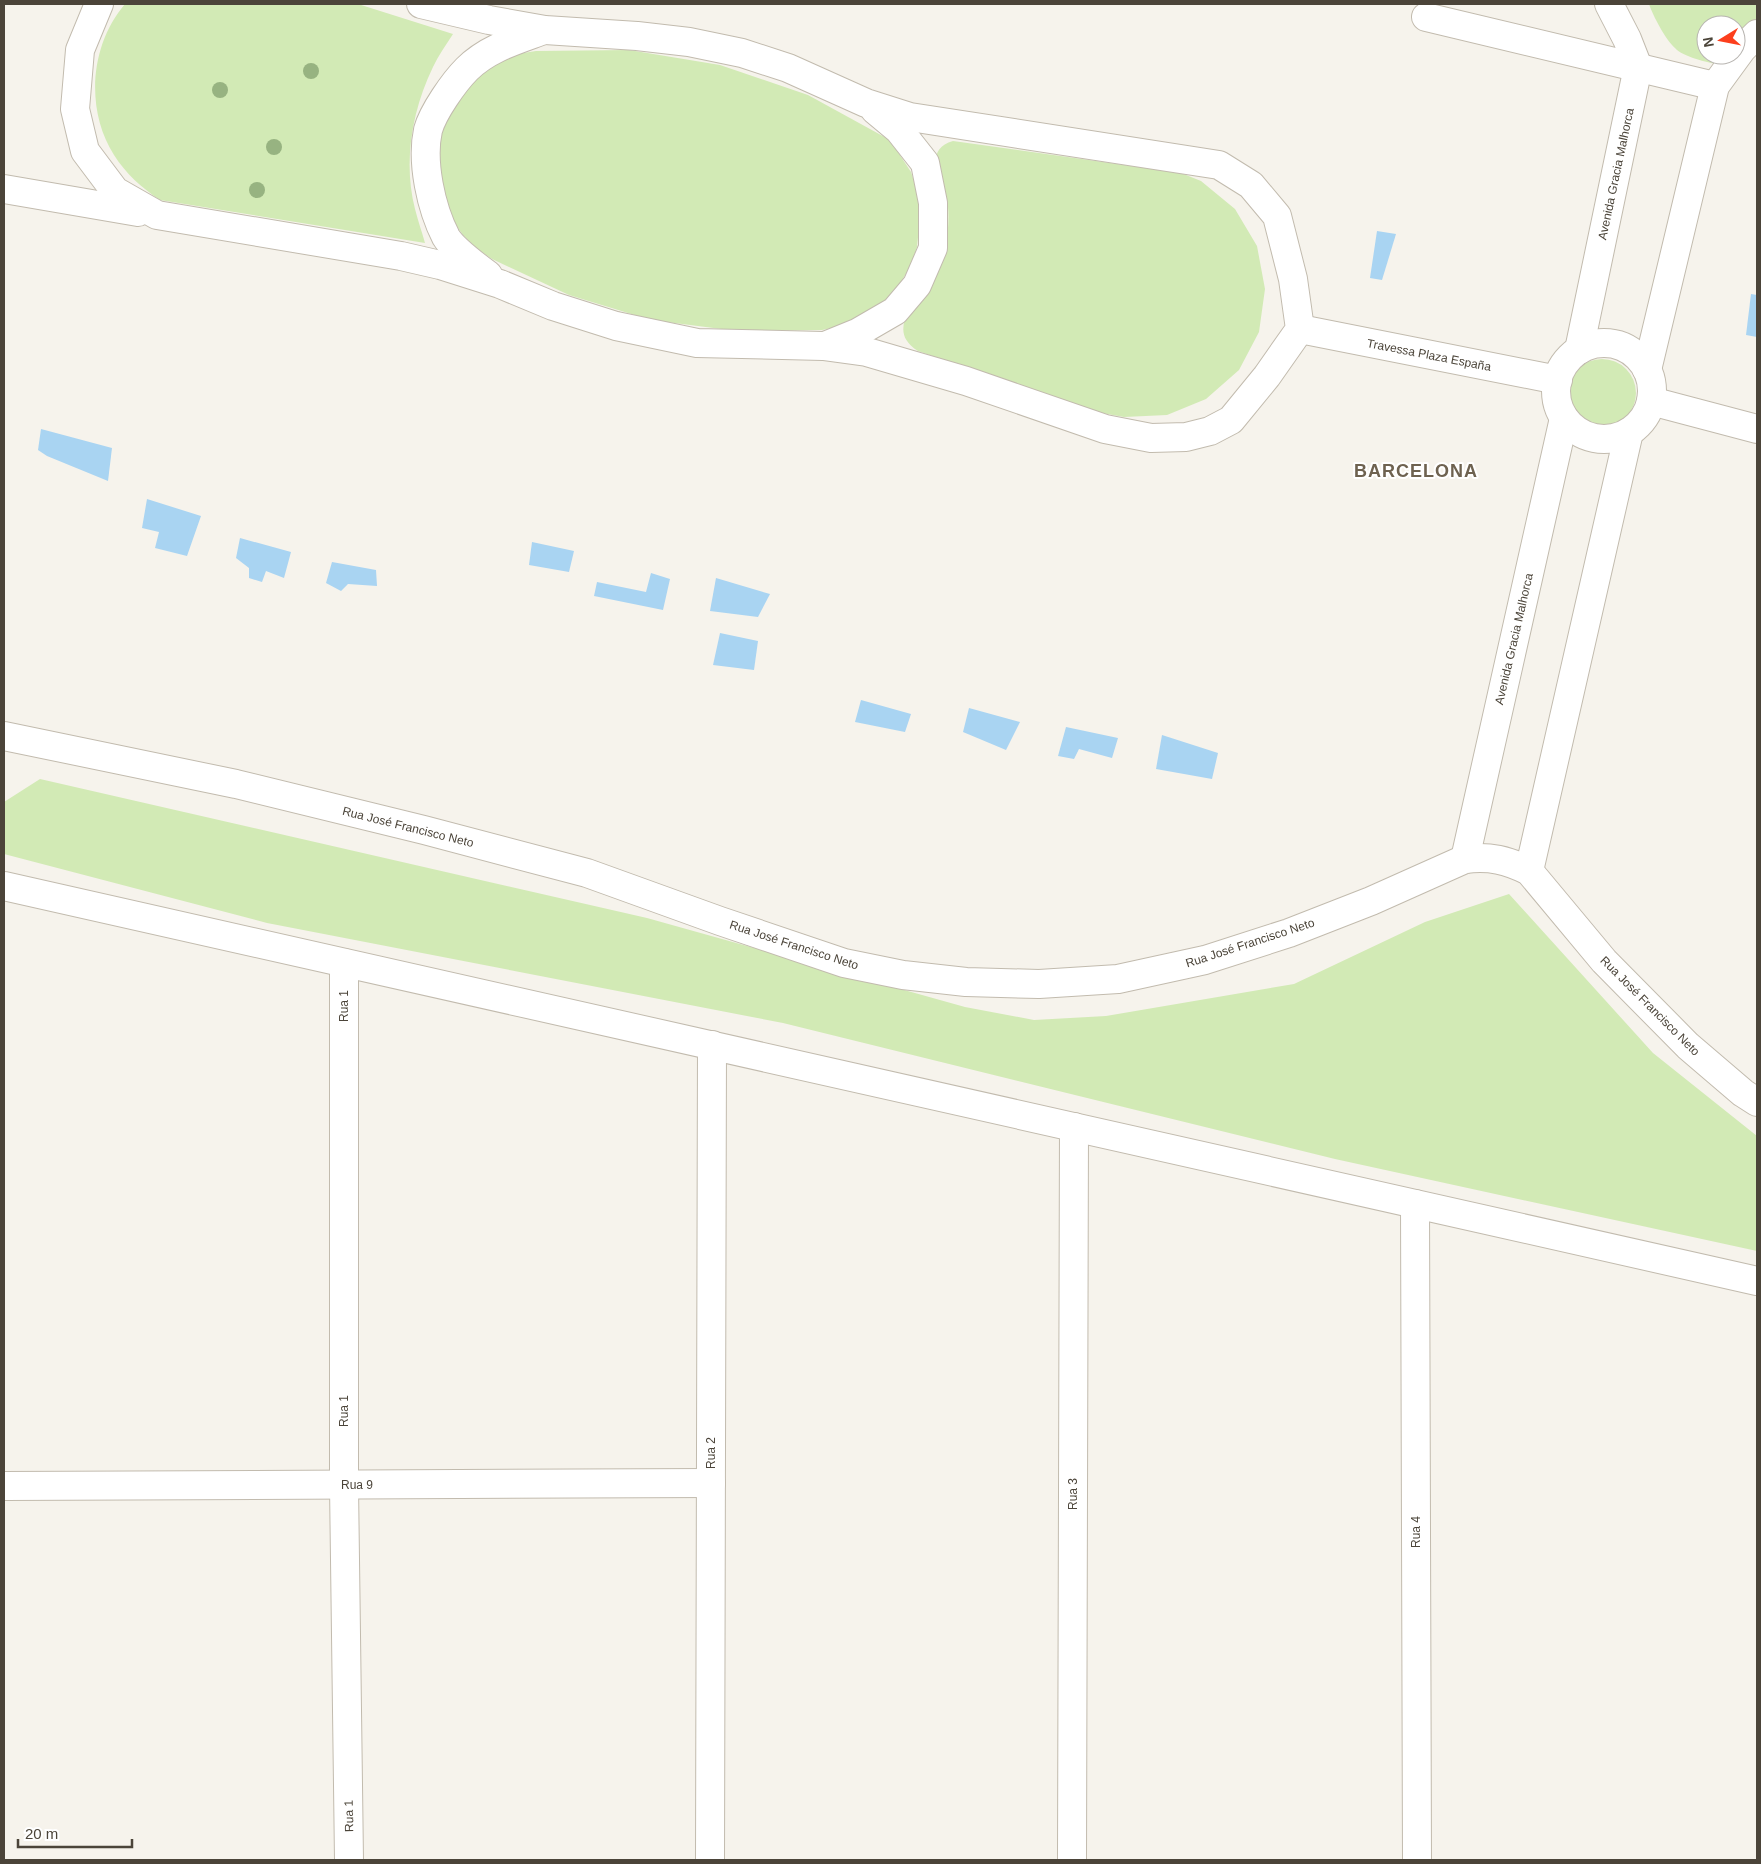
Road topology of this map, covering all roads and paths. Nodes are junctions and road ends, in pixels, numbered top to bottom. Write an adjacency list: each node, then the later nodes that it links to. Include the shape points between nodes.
1 (99, 4): 11 (street, via 80,50 75,108 85,151 115,191)
2 (421, 4): 5 (street)
3 (1608, 4): 7 (street)
4 (1426, 17): 7 (street)
5 (545, 30): 9 (street, via 637,36 733,51 788,68); 12 (street, via 500,45 467,68 445,94 428,129 426,167 432,200 447,238)
6 (1757, 34): 8 (street)
7 (1638, 67): 8 (street); 15 (street, Avenida Gracia Malhorca)
8 (1715, 86): 16 (street)
9 (866, 103): 13 (street, via 910,117 956,126 1219,165 1251,185 1276,216 1293,278); 14 (street, via 899,130 925,163 933,203 933,248 917,285 895,312 857,333)
10 (4, 189): 11 (street)
11 (156, 215): 12 (street, via 401,256)
12 (500, 284): 14 (street, via 553,306 616,326 697,343)
13 (1300, 329): 14 (street, via 1231,420 1210,431 1186,437 1151,438 1105,429 902,361); 17 (street, Travessa Plaza España)
14 (823, 346)
15 (1579, 350): 16 (street, via 1593,344 1609,343 1638,357); 17 (street, via 1568,360)
16 (1647, 370): 18 (street, via 1652,385)
17 (1558, 380): 19 (street, via 1558,404)
18 (1651, 401): 20 (street); 21 (street, via 1645,416)
19 (1564, 418): 21 (street, via 1575,430 1589,437 1605,440); 23 (street, Avenida Gracia Malhorca)
20 (1757, 429)
21 (1629, 432): 24 (street)
22 (4, 736): 23 (street, Rua José Francisco Neto, via 236,784 424,830 587,873 844,963 903,975 966,982 1039,984 1118,979 1205,960 1371,901)
23 (1465, 859): 24 (street, Rua José Francisco Neto, via 1498,859)
24 (1529, 871): 28 (street, Rua José Francisco Neto, via 1604,961 1688,1046)
25 (4, 886): 26 (street)
26 (344, 963): 27 (street); 33 (street, Rua 1)
27 (712, 1045): 29 (street); 32 (street, Rua 2)
28 (1757, 1102)
29 (1074, 1127): 30 (street); 37 (street, Rua 3)
30 (1415, 1204): 31 (street); 38 (street, Rua 4)
31 (1757, 1281)
32 (711, 1483): 33 (street, Rua 9); 36 (street, Rua 2)
33 (344, 1485): 34 (street, Rua 9); 35 (street, Rua 1)
34 (4, 1486)
35 (350, 1860)
36 (710, 1860)
37 (1072, 1860)
38 (1417, 1860)

